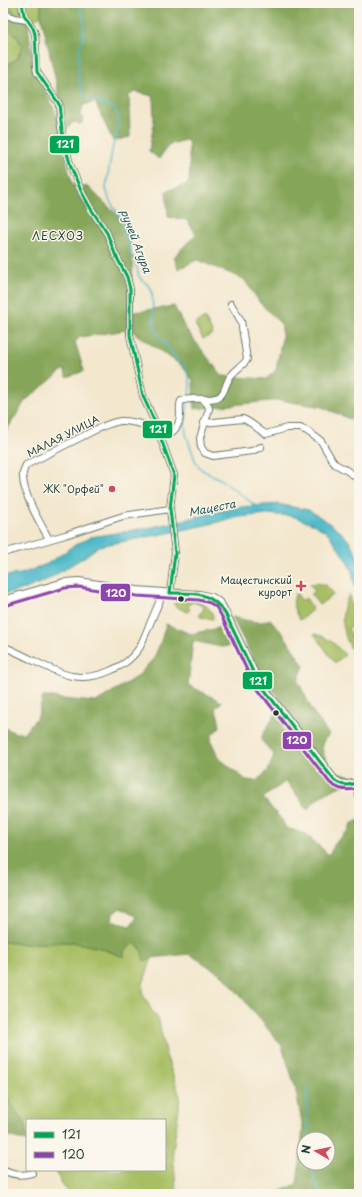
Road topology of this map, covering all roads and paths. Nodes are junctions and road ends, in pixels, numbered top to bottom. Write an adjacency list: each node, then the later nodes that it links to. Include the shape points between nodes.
1 (22, 3): 3 (street)
2 (3, 13): 3 (street)
3 (27, 20): 7 (street, via 33,26 35,36 37,72 59,104 63,140 70,167 91,209 107,232 127,277 130,289 130,335 134,356 143,396)
4 (231, 304): 5 (street, via 243,327 247,359 230,377 222,394 216,398)
5 (203, 399): 6 (street, via 209,409); 8 (street, via 192,398 180,403 176,428 171,434)
6 (204, 423): 9 (street, via 200,444 208,455 252,451); 10 (street, via 246,420 266,434 287,428 300,428 321,440 335,464)
7 (156, 426): 8 (street); 12 (street, МАЛАЯ УЛИЦА, via 126,421 111,423 26,466 23,471 26,493)
8 (160, 437): 11 (street, via 174,475)
9 (261, 446)
10 (359, 479)
11 (170, 509): 12 (street, via 124,516); 14 (street, via 174,559)
12 (49, 539): 13 (street)
13 (3, 553)
14 (167, 593): 15 (main road, via 72,582); 16 (street, via 136,653 124,664 102,675 84,678 68,676); 17 (main road, via 200,595 212,598 220,604 254,675 279,709 334,780 345,785)
15 (3, 600)
16 (3, 646)
17 (357, 782): 18 (street)
18 (359, 796)
19 (3, 1170): 20 (street, via 18,1175)
20 (32, 1172)

